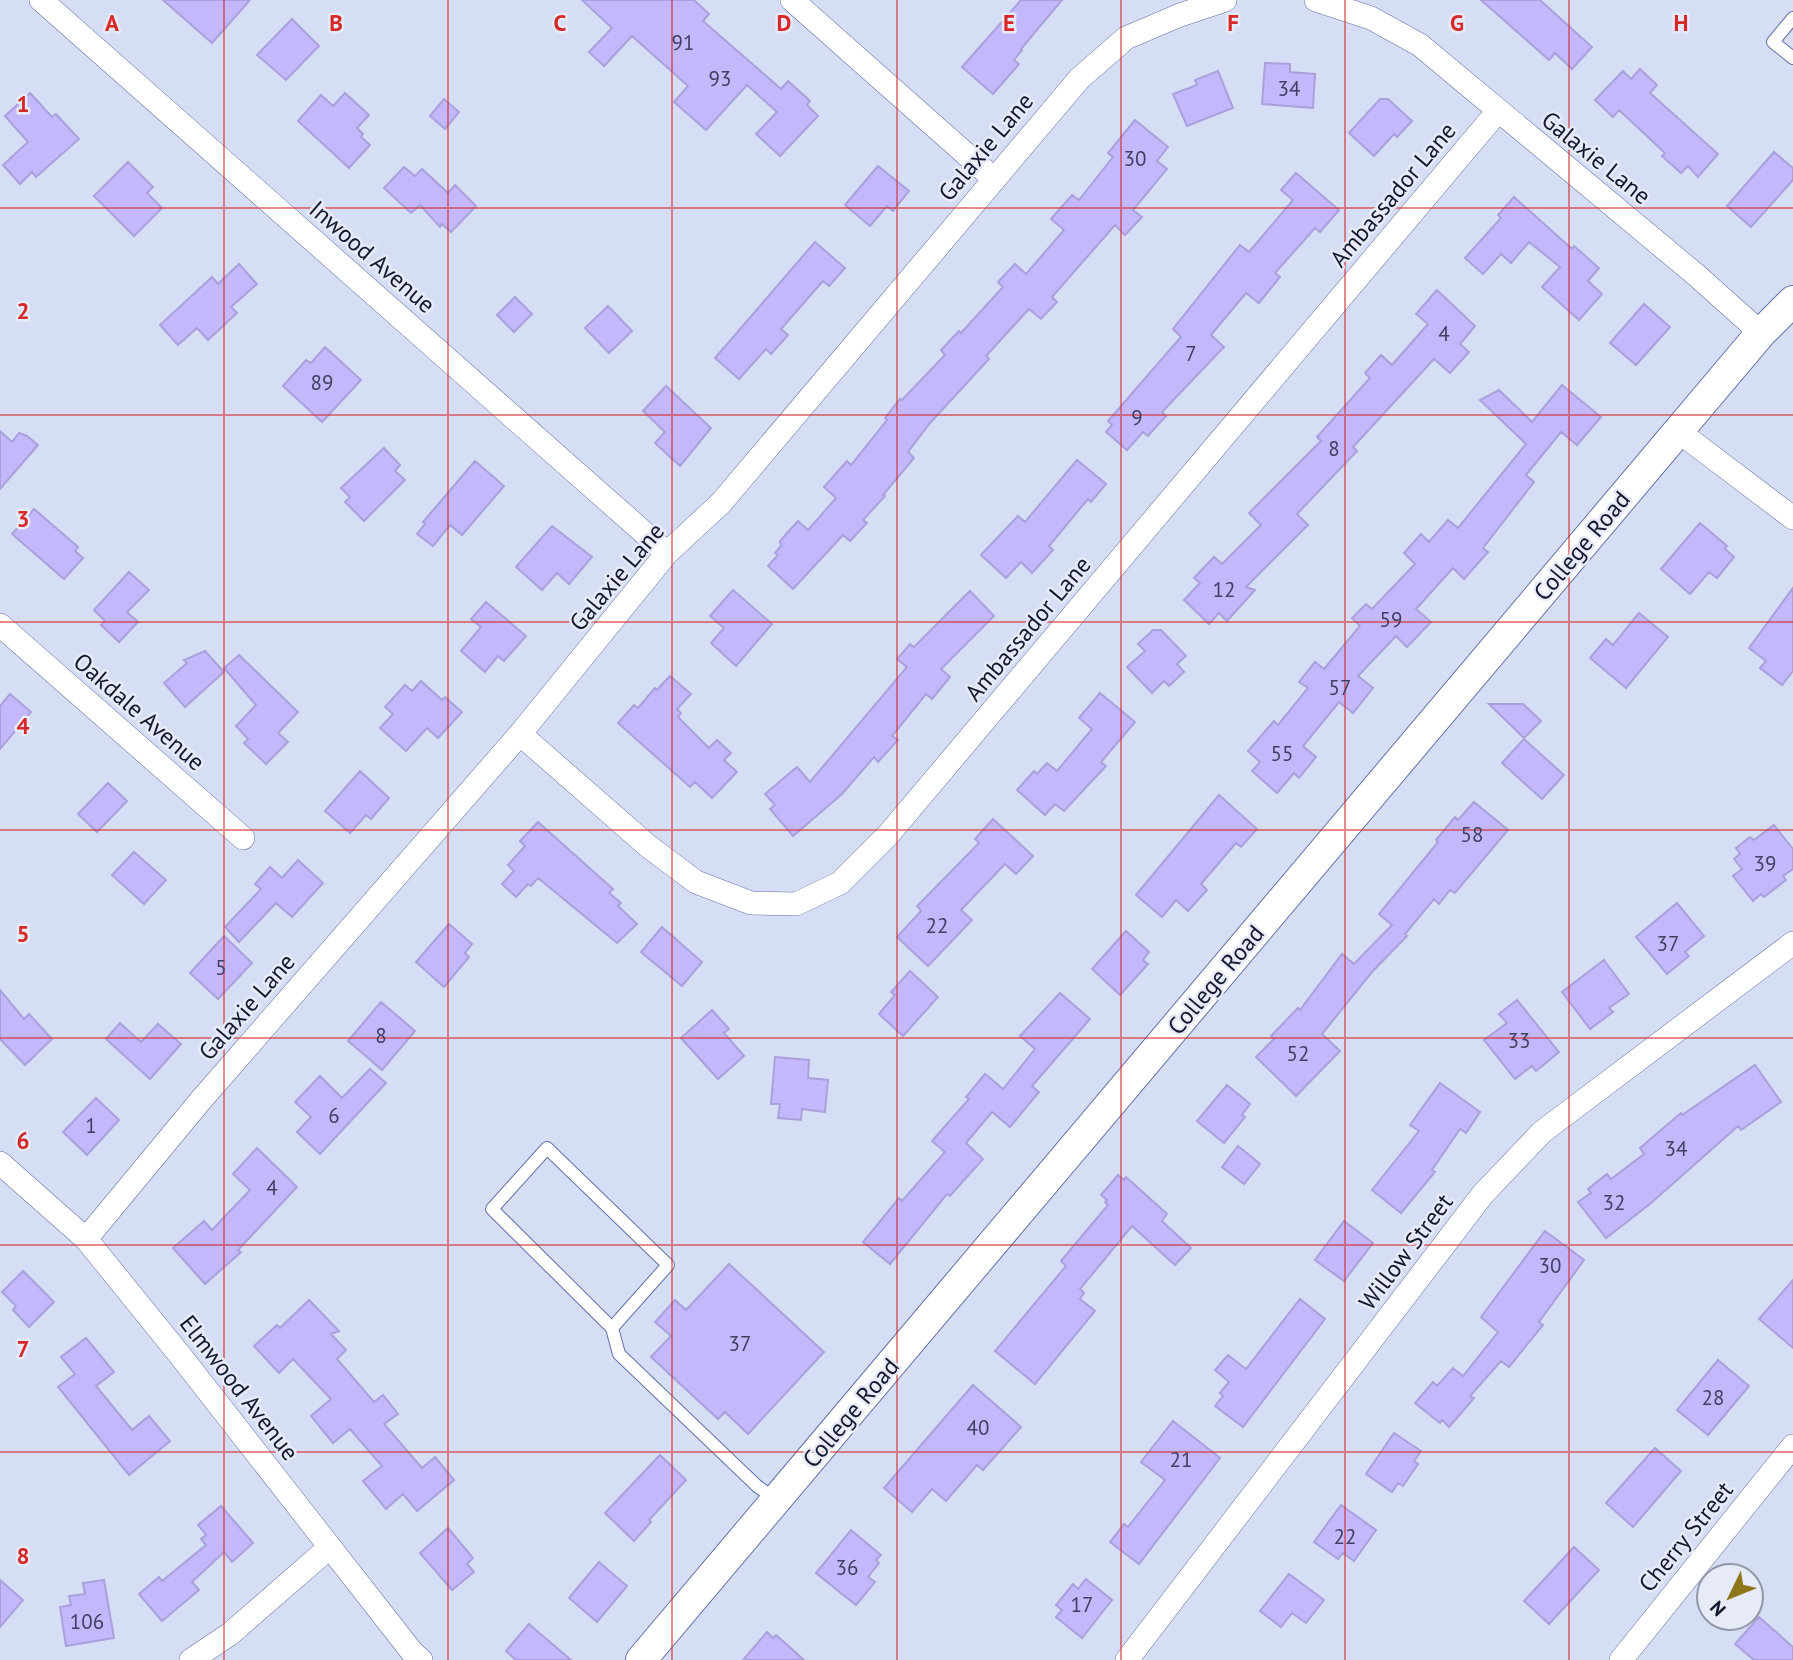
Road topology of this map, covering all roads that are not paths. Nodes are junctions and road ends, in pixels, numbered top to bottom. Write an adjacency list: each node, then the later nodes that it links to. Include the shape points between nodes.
1 (41, 0): 13 (street, Inwood Avenue)
2 (792, 0): 8 (street)
3 (1225, 0): 8 (street, Galaxie Lane, via 1126,38 1080,78)
4 (1316, 0): 7 (street, Galaxie Lane, via 1371,18 1420,45)
5 (1793, 18): 6 (lane, via 1773,41)
6 (1793, 58)
7 (1498, 111): 10 (street, Galaxie Lane); 15 (street, Ambassador Lane, via 888,835 840,883 796,904 751,902 696,882)
8 (993, 178): 13 (street, Galaxie Lane, via 721,503)
9 (1793, 300): 10 (street, College Road)
10 (1762, 333): 11 (street, College Road)
11 (1678, 431): 12 (street); 22 (street, College Road)
12 (1793, 518)
13 (667, 553): 15 (street, Galaxie Lane)
14 (0, 625): 16 (street, Oakdale Avenue)
15 (520, 734): 19 (street, Galaxie Lane, via 201,1100)
16 (243, 838)
17 (1793, 943): 28 (street, Willow Street, via 1542,1132 1483,1194)
18 (0, 1163): 19 (street, Elmwood Avenue)
19 (86, 1240): 23 (street, Elmwood Avenue)
20 (612, 1328): 20 (lane, via 668,1265 547,1148 492,1209); 22 (lane, via 619,1354)
21 (1793, 1446): 24 (street, Cherry Street)
22 (777, 1500): 27 (street, College Road)
23 (330, 1547): 25 (street, via 230,1634); 26 (street, Elmwood Avenue)
24 (1627, 1658)
25 (191, 1660)
26 (421, 1660)
27 (641, 1660)
28 (1127, 1660)

